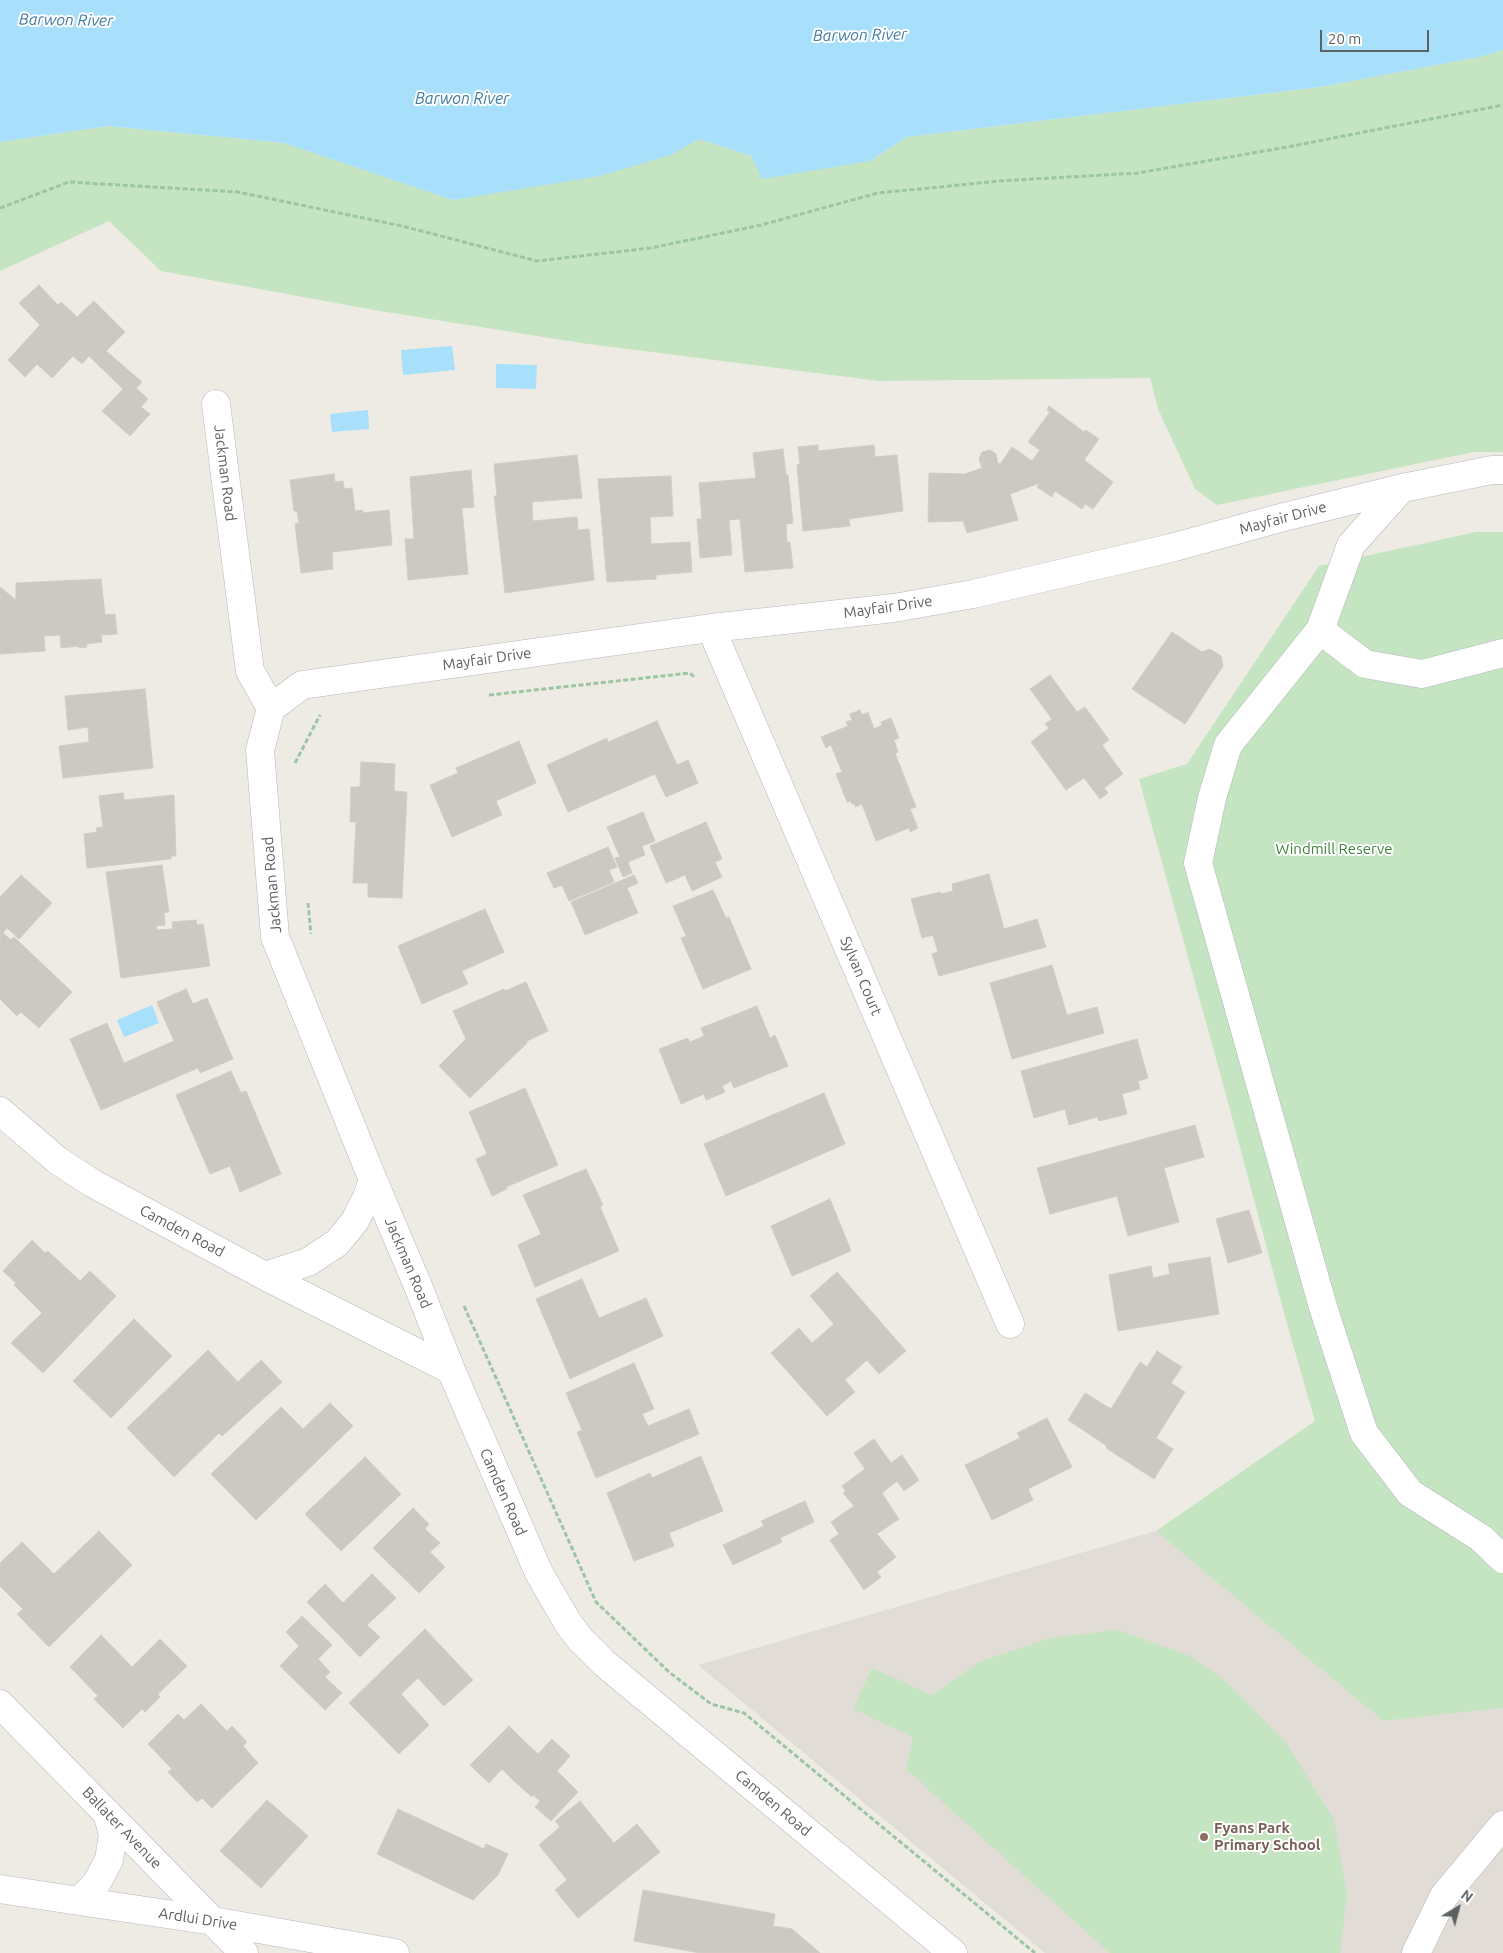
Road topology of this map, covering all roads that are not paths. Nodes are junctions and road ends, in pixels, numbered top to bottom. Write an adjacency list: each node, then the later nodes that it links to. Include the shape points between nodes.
1 (216, 404): 7 (street, Jackman Road, via 250,671)
2 (1503, 470): 3 (street, Mayfair Drive)
3 (1402, 488): 4 (street, Mayfair Drive, via 1171,548 973,594 894,608); 5 (street, via 1351,545)
4 (711, 628): 7 (street, Mayfair Drive, via 302,685); 11 (street, Sylvan Court)
5 (1320, 630): 6 (street, via 1365,664 1422,674); 13 (street, via 1228,745 1198,863 1323,1307 1364,1433 1410,1493 1482,1538)
6 (1503, 654)
7 (271, 708): 9 (street, Jackman Road, via 260,750 275,937)
8 (0, 1112): 10 (street, Camden Road, via 57,1160 92,1183)
9 (373, 1180): 10 (street, via 355,1221 337,1243 308,1262); 12 (street, Jackman Road)
10 (265, 1276): 12 (street, Camden Road)
11 (1010, 1324)
12 (451, 1370): 23 (street, Camden Road, via 539,1573 580,1639 604,1663)
13 (1503, 1559)
14 (0, 1704): 15 (street, Ballater Avenue)
15 (107, 1813): 18 (street, via 113,1834 109,1860 96,1884); 19 (street, Ballater Avenue)
16 (1503, 1826): 24 (street, via 1444,1896)
17 (0, 1889): 18 (street, Ardlui Drive)
18 (79, 1900): 19 (street, Ardlui Drive)
19 (213, 1922): 20 (street, Ardlui Drive); 21 (street, Ballater Avenue)
20 (357, 1950): 22 (street, Ardlui Drive)
21 (244, 1953)
22 (394, 1953)
23 (953, 1953)
24 (1416, 1953)

